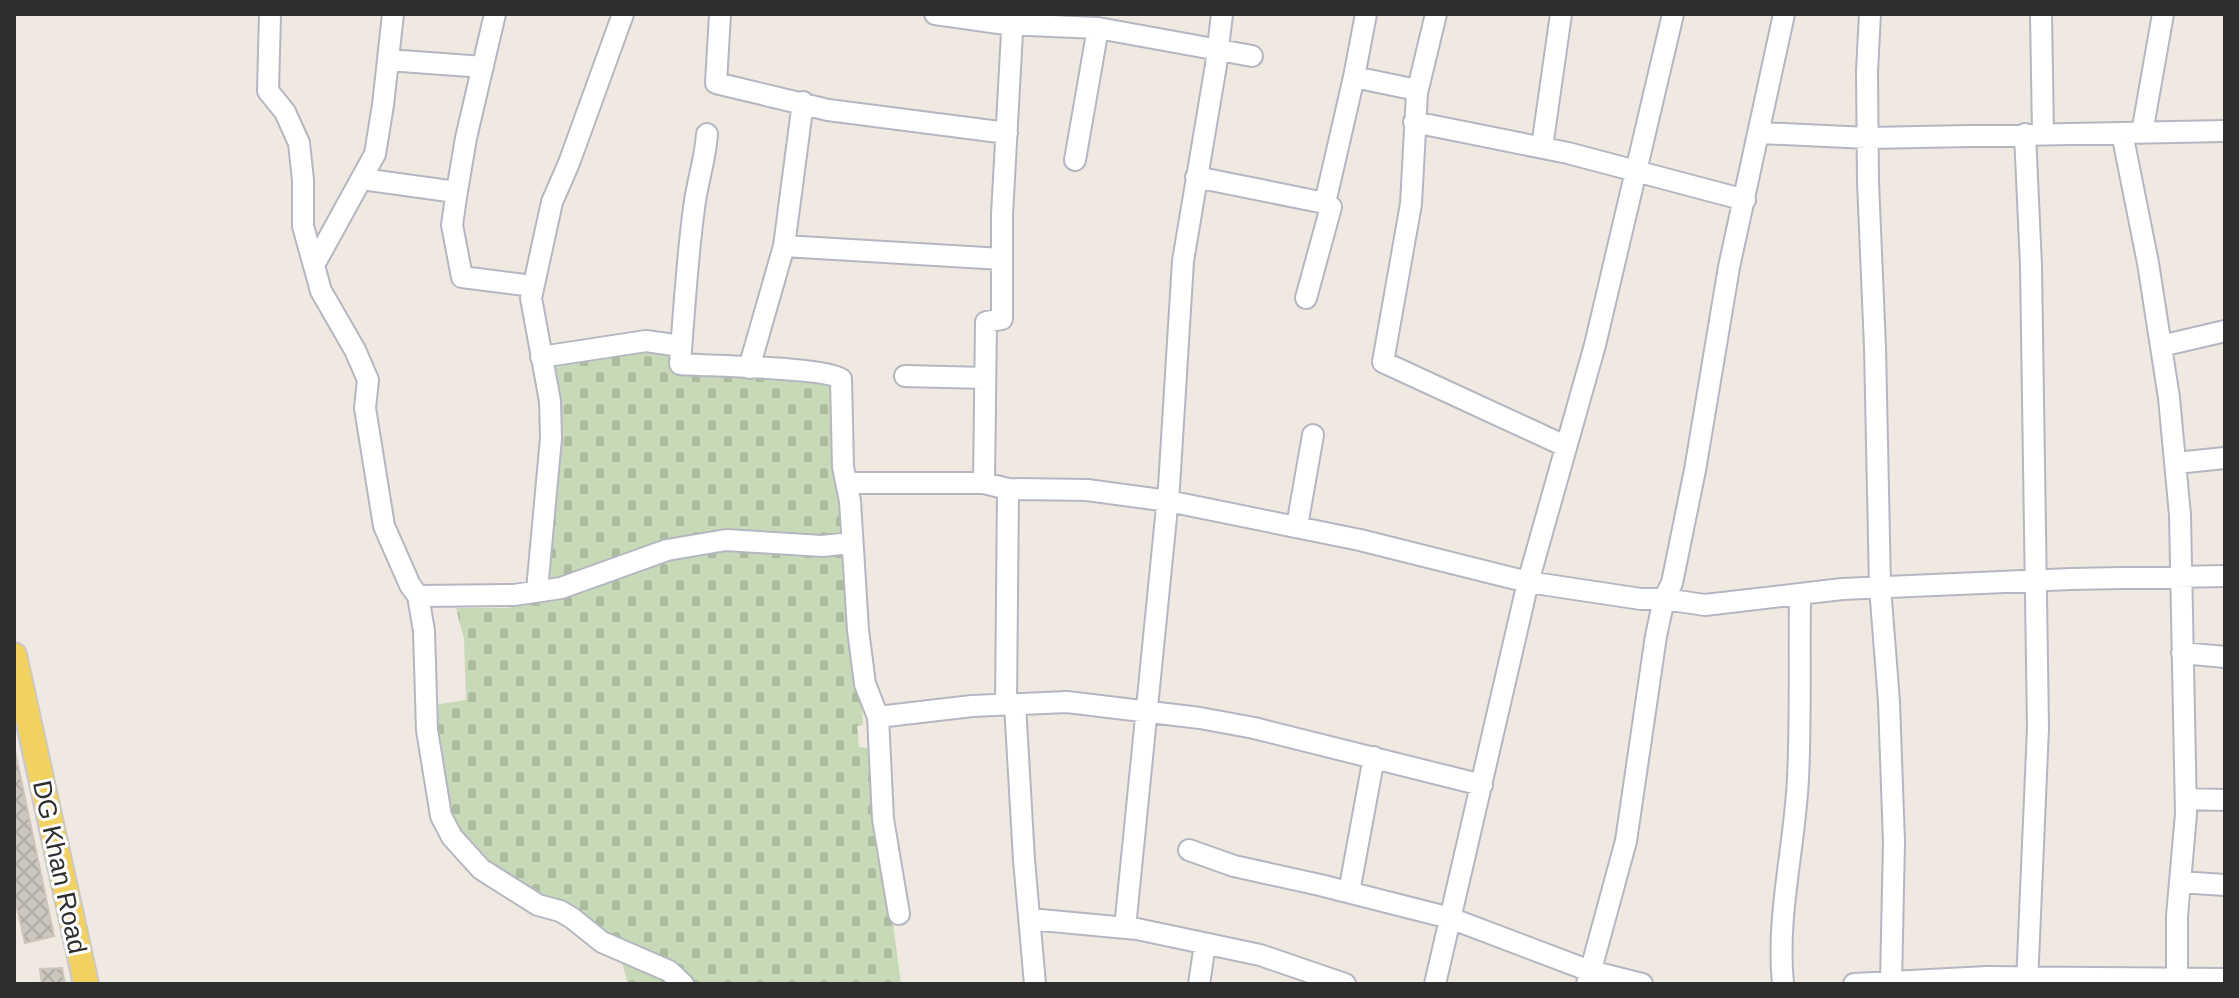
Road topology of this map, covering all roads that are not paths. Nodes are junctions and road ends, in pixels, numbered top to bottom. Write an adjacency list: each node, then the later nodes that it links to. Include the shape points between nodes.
1 (270, 14): 43 (street, via 268,91 299,143 303,226)
2 (393, 14): 20 (street)
3 (495, 14): 21 (street)
4 (623, 14): 44 (street, via 552,202)
5 (720, 14): 24 (street, via 716,83)
6 (935, 14): 16 (street)
7 (1222, 14): 18 (street)
8 (1366, 14): 22 (street)
9 (1436, 14): 23 (street)
10 (1561, 14): 33 (street)
11 (1673, 14): 35 (street)
12 (1784, 14): 28 (street)
13 (1870, 14): 32 (street)
14 (2041, 14): 31 (street)
15 (2163, 14): 29 (street)
16 (1012, 19): 17 (street); 27 (street)
17 (1098, 28): 18 (street); 34 (street)
18 (1217, 50): 19 (street); 36 (street)
19 (1252, 56)
20 (388, 60): 21 (street); 37 (street, via 375,154)
21 (483, 67): 38 (street)
22 (1354, 77): 23 (street); 40 (street)
23 (1417, 90): 25 (street)
24 (803, 102): 27 (street, via 828,110); 41 (street)
25 (1414, 122): 33 (street); 54 (street, via 1409,219 1383,362)
26 (2225, 131): 29 (street)
27 (1007, 133): 42 (street)
28 (1760, 133): 32 (street); 39 (street)
29 (2132, 133): 31 (street); 48 (street)
30 (707, 134): 47 (street, via 689,243)
31 (2034, 134): 32 (street); 65 (street)
32 (1868, 138): 67 (street)
33 (1542, 147): 35 (street)
34 (1075, 160)
35 (1636, 172): 39 (street); 54 (street)
36 (1196, 177): 40 (street); 60 (street, via 1183,261)
37 (362, 179): 38 (street); 43 (street)
38 (456, 192): 44 (street, via 452,225 462,277)
39 (1745, 200): 71 (street, via 1678,555)
40 (1325, 203): 45 (street, via 1331,207)
41 (784, 246): 42 (street); 50 (street)
42 (1002, 259): 52 (street, via 1002,319 986,322)
43 (314, 265): 70 (street, via 321,291 368,380 365,408 384,526)
44 (533, 286): 49 (street)
45 (1306, 298)
46 (2225, 331): 48 (street)
47 (681, 346): 49 (street, via 646,341); 50 (street, via 680,364)
48 (2161, 346): 56 (street)
49 (541, 357): 68 (street, via 551,438)
50 (749, 368): 57 (street, via 840,376)
51 (905, 376): 52 (street)
52 (985, 378): 58 (street)
53 (1313, 435): 61 (street)
54 (1565, 446): 66 (street)
55 (2225, 458): 56 (street)
56 (2176, 463): 63 (street)
57 (848, 483): 58 (street); 62 (street)
58 (984, 483): 59 (street)
59 (1008, 489): 60 (street, via 1087,490); 75 (street)
60 (1168, 501): 61 (street); 76 (street)
61 (1297, 526): 66 (street)
62 (851, 543): 68 (street, via 726,540 667,550 561,588); 77 (street, via 865,684)
63 (2180, 576): 64 (street); 65 (street); 72 (street)
64 (2225, 576)
65 (2036, 580): 67 (street); 94 (street, via 2038,728)
66 (1528, 582): 71 (street); 79 (street)
67 (1880, 587): 69 (street); 95 (street, via 1894,842)
68 (537, 590): 70 (street)
69 (1800, 595): 71 (street, via 1705,605); 104 (street, via 1798,779)
70 (418, 596): 98 (street, via 427,730 441,816 452,837 481,869 506,886 572,918 602,942 669,971)
71 (1664, 599): 91 (street, via 1626,841)
72 (2182, 653): 74 (street); 80 (street)
73 (14, 655): 97 (main road, DG Khan Road)
74 (2225, 657)
75 (1010, 704): 76 (street, via 1067,702); 77 (street); 88 (street)
76 (1148, 713): 78 (street, via 1254,728); 89 (street)
77 (878, 717): 86 (street, via 883,819)
78 (1374, 757): 79 (street); 85 (street)
79 (1482, 785): 87 (street)
80 (2186, 799): 81 (street); 83 (street)
81 (2225, 800)
82 (1189, 850): 85 (street, via 1234,866)
83 (2180, 882): 84 (street); 96 (street)
84 (2225, 885)
85 (1349, 892): 87 (street)
86 (899, 914)
87 (1450, 918): 91 (street); 102 (street)
88 (1030, 919): 89 (street); 99 (street)
89 (1125, 928): 90 (street)
90 (1205, 944): 93 (street, via 1260,955); 100 (street)
91 (1588, 978): 103 (street)
92 (2225, 979): 96 (street)
93 (1321, 981): 101 (street)
94 (2027, 981): 95 (street, via 1987,977); 96 (street)
95 (1891, 982): 105 (street)
96 (2176, 982)
97 (86, 984)
98 (683, 984)
99 (1035, 984)
100 (1199, 984)
101 (1345, 984)
102 (1435, 984)
103 (1642, 984)
104 (1783, 984)
105 (1854, 984)

